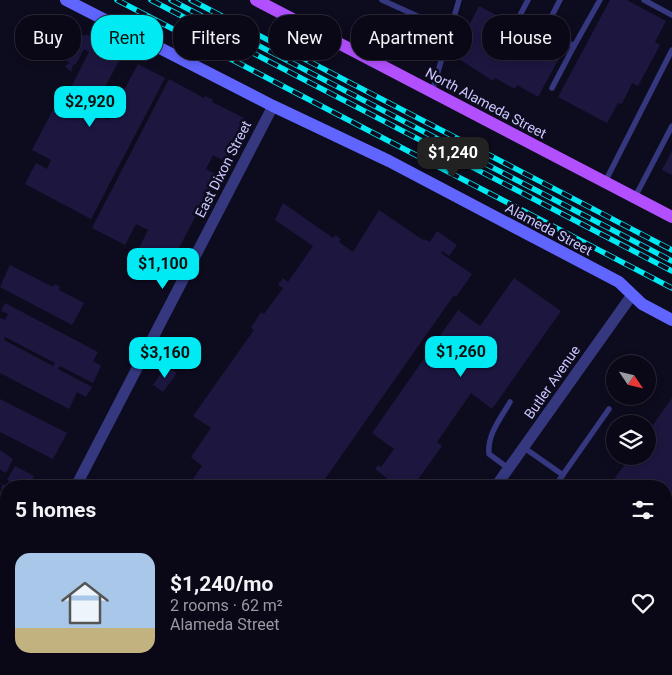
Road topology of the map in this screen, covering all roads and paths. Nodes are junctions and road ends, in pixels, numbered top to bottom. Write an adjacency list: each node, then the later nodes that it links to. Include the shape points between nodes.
1 (66, 0): 20 (street)
2 (382, 0): 9 (lane)
3 (460, 0): 10 (lane)
4 (528, 0): 11 (lane)
5 (560, 0): 12 (lane)
6 (600, 0): 15 (lane)
7 (644, 0): 13 (lane)
8 (263, 2): 19 (main road, North Alameda Street)
9 (415, 15)
10 (455, 15)
11 (520, 15)
12 (552, 15)
13 (672, 15)
14 (570, 44): 15 (lane)
15 (574, 46): 18 (lane)
16 (672, 50): 22 (lane)
17 (441, 60): 19 (lane)
18 (552, 88)
19 (432, 92): 22 (main road, North Alameda Street)
20 (273, 106): 25 (street, Alameda Street, via 407,170 619,282); 32 (street, East Dixon Street)
21 (672, 126): 23 (lane)
22 (605, 182): 23 (main road, North Alameda Street)
23 (634, 198): 24 (main road)
24 (672, 217)
25 (632, 295): 26 (street, Alameda Street); 29 (street, Butler Avenue)
26 (672, 320)
27 (510, 402): 30 (lane, via 493,430 488,446 489,454)
28 (609, 409): 31 (lane)
29 (523, 447): 30 (street, Butler Avenue); 31 (lane)
30 (508, 468): 33 (street, Butler Avenue)
31 (563, 475): 34 (lane)
32 (79, 480)
33 (500, 480)
34 (559, 480)

